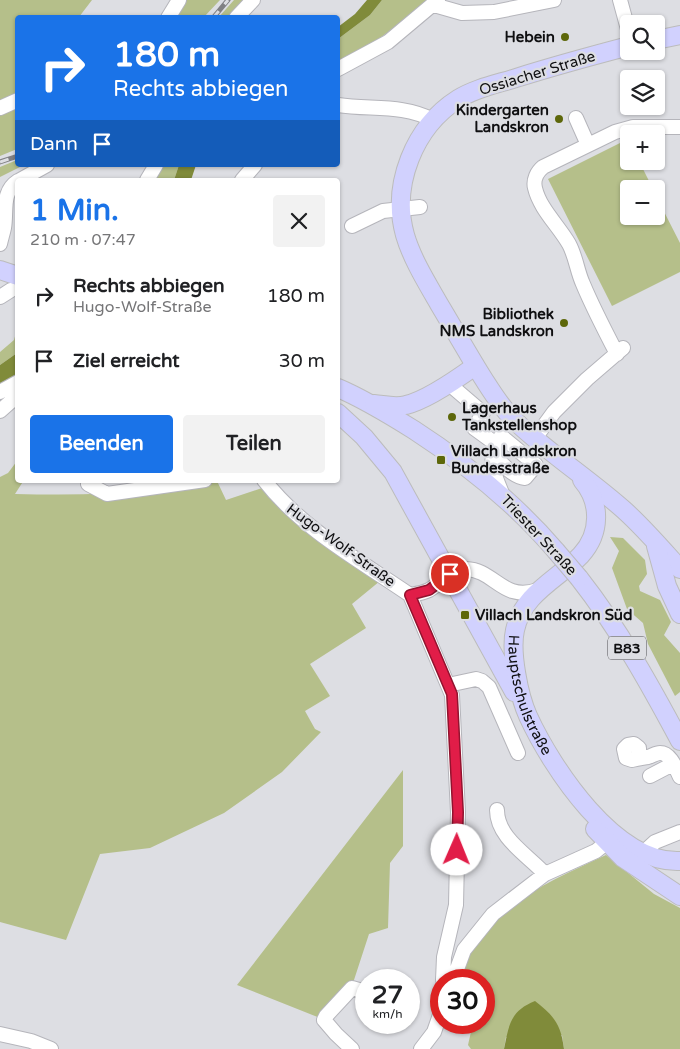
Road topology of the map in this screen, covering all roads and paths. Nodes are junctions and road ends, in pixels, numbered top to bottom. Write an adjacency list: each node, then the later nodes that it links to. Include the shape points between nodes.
1 (179, 0): 6 (street)
2 (253, 0): 7 (street)
3 (554, 0): 5 (street, via 494,12 462,12)
4 (620, 0): 8 (street)
5 (436, 2): 12 (street, via 388,42)
6 (170, 15)
7 (239, 15)
8 (624, 15)
9 (680, 34): 10 (main road)
10 (665, 38)
11 (620, 48): 17 (main road, Ossiacher Straße, via 475,90)
12 (340, 68)
13 (15, 101): 15 (street)
14 (340, 104): 17 (street, via 407,109)
15 (0, 108)
16 (576, 118): 19 (street)
17 (433, 120): 27 (main road, via 410,156)
18 (680, 127): 19 (street, via 633,127)
19 (588, 145): 40 (street, via 543,167 538,172 534,187 548,215 568,242 598,318 620,351)
20 (43, 167): 22 (street)
21 (253, 167): 23 (street)
22 (23, 178)
23 (244, 178)
24 (15, 184): 25 (street)
25 (3, 200): 29 (street, via 4,227)
26 (420, 207): 27 (street)
27 (401, 210): 28 (street, via 384,211); 30 (main road, via 412,254)
28 (352, 226)
29 (0, 241)
30 (476, 366): 31 (main road); 40 (main road, via 502,406)
31 (448, 383): 35 (main road); 41 (street, via 483,413 474,428)
32 (15, 384): 34 (street)
33 (340, 389): 37 (main road, Triester Straße / B83)
34 (0, 392)
35 (427, 397): 37 (main road, via 407,405); 42 (main road, via 418,408 418,419 443,441)
36 (15, 398): 38 (street)
37 (370, 404): 42 (main road, Triester Straße / B83)
38 (0, 411)
39 (340, 416): 52 (main road, via 364,437 393,472)
40 (529, 434): 41 (street); 43 (main road)
41 (499, 440): 41 (street, via 497,456 520,478 525,478 536,465); 47 (street, via 492,456 494,473)
42 (451, 455): 47 (main road, Triester Straße / B83)
43 (572, 468): 48 (main road); 49 (main road, via 592,495)
44 (184, 483): 46 (street, via 107,494)
45 (266, 483): 54 (street, Hugo-Wolf-Straße, via 294,514)
46 (88, 484)
47 (503, 496): 58 (main road, Triester Straße / B83, bridge, via 579,578 615,628)
48 (625, 511): 49 (main road, via 609,512); 50 (main road)
49 (598, 520): 53 (main road, Hauptschulstraße, via 592,539 580,556)
50 (655, 540): 51 (main road); 55 (main road, via 667,586)
51 (680, 570)
52 (450, 574): 53 (street, via 468,569 509,591 528,594); 54 (street, Hugo-Wolf-Straße, via 429,590); 57 (main road)
53 (538, 590): 57 (main road, Hauptschulstraße, via 519,616 513,644 516,674)
54 (410, 595): 56 (street)
55 (680, 614)
56 (448, 685): 59 (street, via 476,680 489,687); 72 (street, via 452,694 458,822 456,905)
57 (527, 715): 64 (main road, Hauptschulstraße)
58 (680, 741)
59 (518, 753)
60 (642, 757): 61 (street, via 665,754)
61 (673, 764): 62 (street); 63 (street)
62 (650, 776)
63 (680, 777)
64 (568, 786): 67 (main road); 68 (main road, Hauptschulstraße, via 617,836)
65 (496, 810): 70 (street, via 502,830)
66 (680, 832): 68 (street, via 655,842)
67 (606, 843): 70 (street, via 596,851); 71 (main road, via 637,869)
68 (643, 853): 69 (main road, Hauptschulstraße)
69 (680, 861)
70 (545, 874): 73 (street, via 493,914 464,950)
71 (680, 896)
72 (443, 969)
73 (457, 969)
74 (355, 989): 79 (street, via 352,988 324,1020)
75 (0, 1034): 78 (street)
76 (433, 1034): 77 (street)
77 (428, 1046)
78 (51, 1049)
79 (352, 1049)

